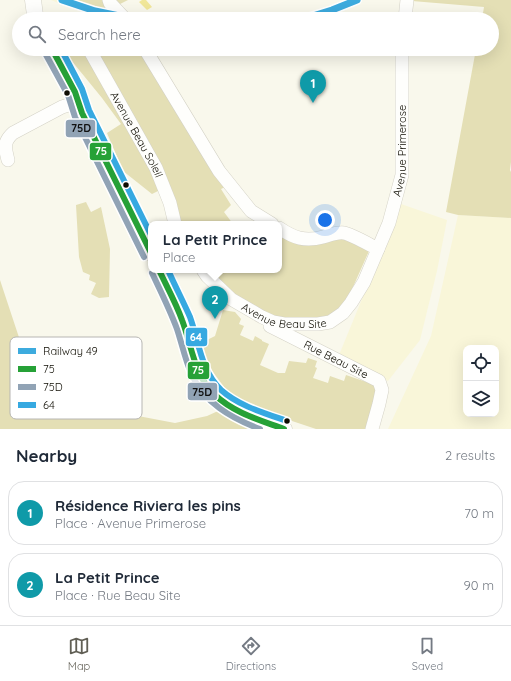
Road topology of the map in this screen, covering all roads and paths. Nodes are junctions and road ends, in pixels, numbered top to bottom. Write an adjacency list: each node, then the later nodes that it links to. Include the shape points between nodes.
1 (109, 0): 3 (street)
2 (407, 0): 4 (street)
3 (118, 12)
4 (406, 12)
5 (56, 56): 9 (street)
6 (93, 56): 11 (street, Avenue Beau Soleil, via 156,168)
7 (149, 56): 12 (street, via 219,172 252,211)
8 (402, 56): 15 (street, Avenue Primerose, via 402,175 389,223)
9 (78, 102): 10 (street, via 62,107 13,133 7,138); 14 (street)
10 (8, 160)
11 (174, 221)
12 (267, 221)
13 (282, 230): 15 (street, via 304,239 346,233)
14 (148, 244)
15 (378, 249): 18 (street, Avenue Beau Site, via 364,282 351,303 343,313 330,322 273,322)
16 (160, 273): 19 (street, via 183,322 199,372 207,386 234,409)
17 (205, 273): 18 (street, Avenue Beau Site)
18 (231, 300): 20 (street, Rue Beau Site, via 242,311 379,381 382,390)
19 (284, 429)
20 (372, 429)

